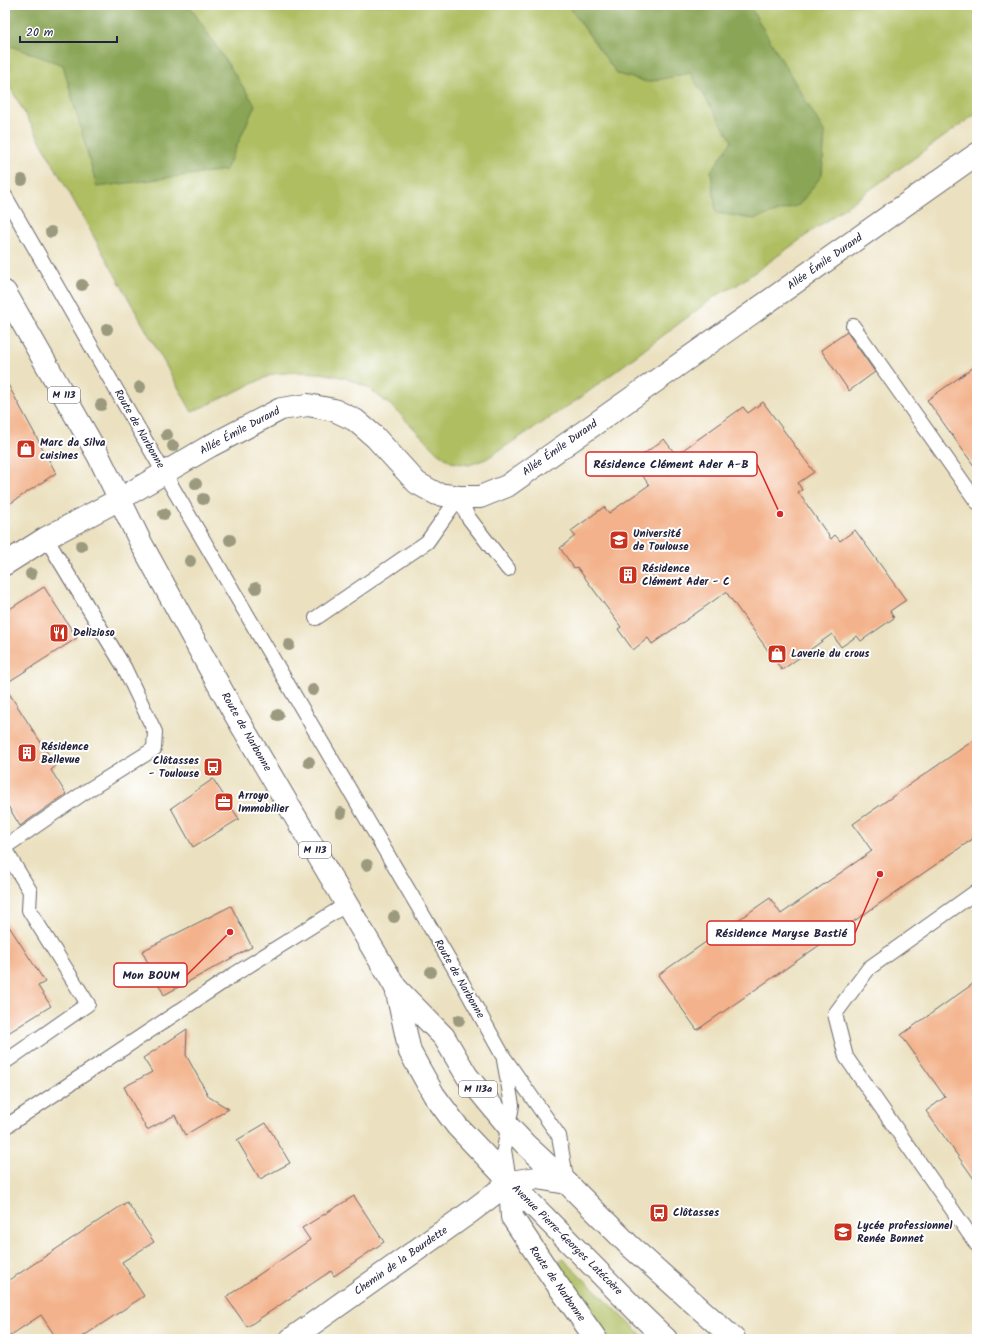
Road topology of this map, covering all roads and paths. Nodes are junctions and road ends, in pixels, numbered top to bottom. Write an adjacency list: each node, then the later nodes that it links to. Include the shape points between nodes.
1 (977, 154): 6 (main road, Allée Émile Durand, via 507,486 480,497)
2 (5, 196): 5 (lane, Route de Narbonne)
3 (5, 292): 7 (main road, Route de Narbonne / M 113, via 91,442)
4 (853, 326): 8 (lane)
5 (164, 473): 6 (main road, Allée Émile Durand, via 281,409 308,405 334,410 355,420 375,437 417,483 438,494); 7 (main road, Allée Émile Durand); 17 (lane, Route de Narbonne)
6 (459, 497): 11 (lane, via 468,516); 12 (lane, via 426,542)
7 (120, 499): 9 (main road, Allée Émile Durand); 15 (main road, Route de Narbonne / M 113, via 141,543 233,712)
8 (977, 502)
9 (46, 538): 10 (main road, Allée Émile Durand); 13 (lane, via 124,667 156,732 154,749 85,792)
10 (5, 564)
11 (508, 569)
12 (316, 618)
13 (5, 848): 18 (lane, via 30,891 29,910 88,1004)
14 (977, 891): 23 (lane, via 869,968 835,1014 846,1057)
15 (347, 904): 16 (main road, Route de Narbonne / M 113); 19 (lane, via 235,974)
16 (396, 988): 20 (main road, M 113a, via 444,1037 467,1076); 21 (main road, Route de Narbonne / M 113, via 410,1052 434,1095 457,1126)
17 (503, 1056): 20 (lane, Route de Narbonne, via 512,1105); 22 (lane, Route de Narbonne, via 559,1136)
18 (5, 1062)
19 (5, 1126)
20 (509, 1127): 21 (lane, Route de Narbonne, via 504,1150); 22 (main road, M 113a)
21 (510, 1182): 22 (main road, Avenue Pierre-Georges Latécoère, via 537,1178); 24 (main road, Chemin de la Bourdette); 25 (main road, Route de Narbonne, via 512,1217); 26 (main road, Avenue Pierre-Georges Latécoère)
22 (567, 1183): 27 (main road, M 113a, via 630,1246)
23 (977, 1245)
24 (291, 1339)
25 (596, 1339)
26 (666, 1339)
27 (734, 1339)

